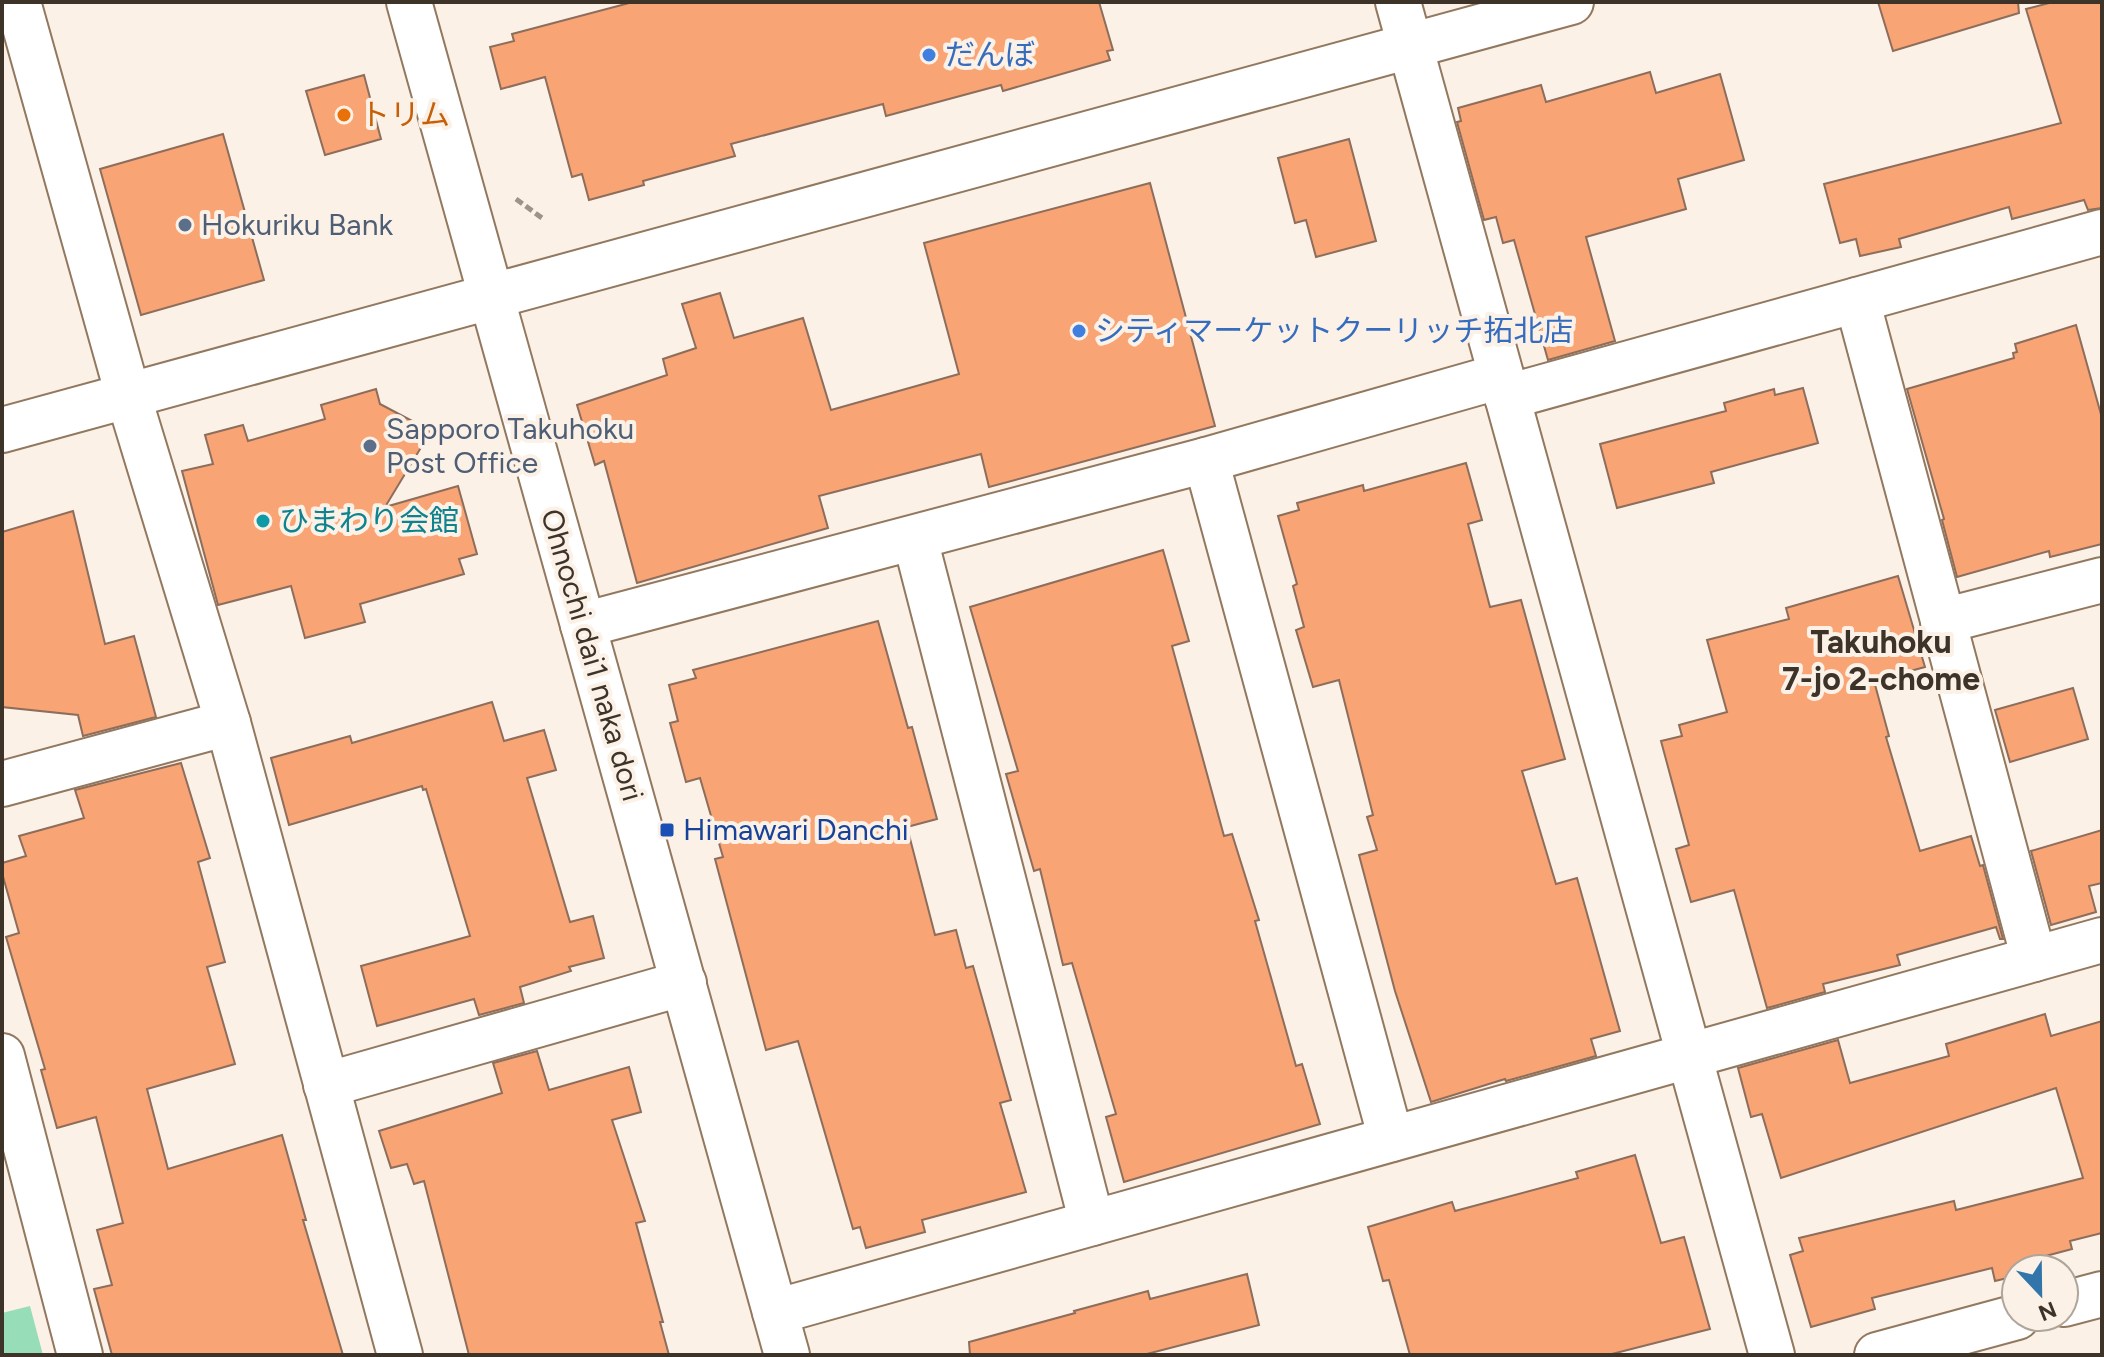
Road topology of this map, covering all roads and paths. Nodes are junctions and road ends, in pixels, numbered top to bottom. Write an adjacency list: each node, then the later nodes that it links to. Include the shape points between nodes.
1 (18, 2): 6 (street)
2 (409, 2): 10 (street, Ohnochi dai1 naka dori)
3 (1398, 2): 5 (street)
4 (1571, 2): 5 (street)
5 (1409, 46): 10 (street); 12 (street)
6 (19, 73): 13 (street)
7 (515, 199): 8 (path)
8 (542, 218)
9 (2102, 232): 11 (street)
10 (492, 298): 13 (street); 19 (street, Ohnochi dai1 naka dori)
11 (1857, 300): 12 (street); 18 (street)
12 (1504, 387): 15 (street); 25 (street)
13 (128, 395): 14 (street); 20 (street)
14 (2, 430)
15 (1206, 460): 16 (street); 28 (street)
16 (915, 539): 19 (street); 30 (street)
17 (2102, 580): 18 (street)
18 (1943, 621): 23 (street)
19 (583, 625): 24 (street, Ohnochi dai1 naka dori)
20 (228, 723): 21 (street); 27 (street)
21 (2, 784)
22 (2102, 940): 23 (street)
23 (2034, 959): 25 (street)
24 (684, 983): 27 (street); 33 (street, Ohnochi dai1 naka dori)
25 (1689, 1055): 28 (street); 38 (street)
26 (2, 1056): 29 (street)
27 (326, 1085): 36 (street)
28 (1391, 1139): 30 (street)
29 (14, 1154): 35 (street)
30 (1092, 1223): 33 (street)
31 (2102, 1294): 32 (street)
32 (2080, 1300)
33 (775, 1312): 37 (street, Ohnochi dai1 naka dori)
34 (2000, 1322): 39 (street)
35 (80, 1355)
36 (400, 1355)
37 (787, 1355)
38 (1772, 1355)
39 (1877, 1355)

